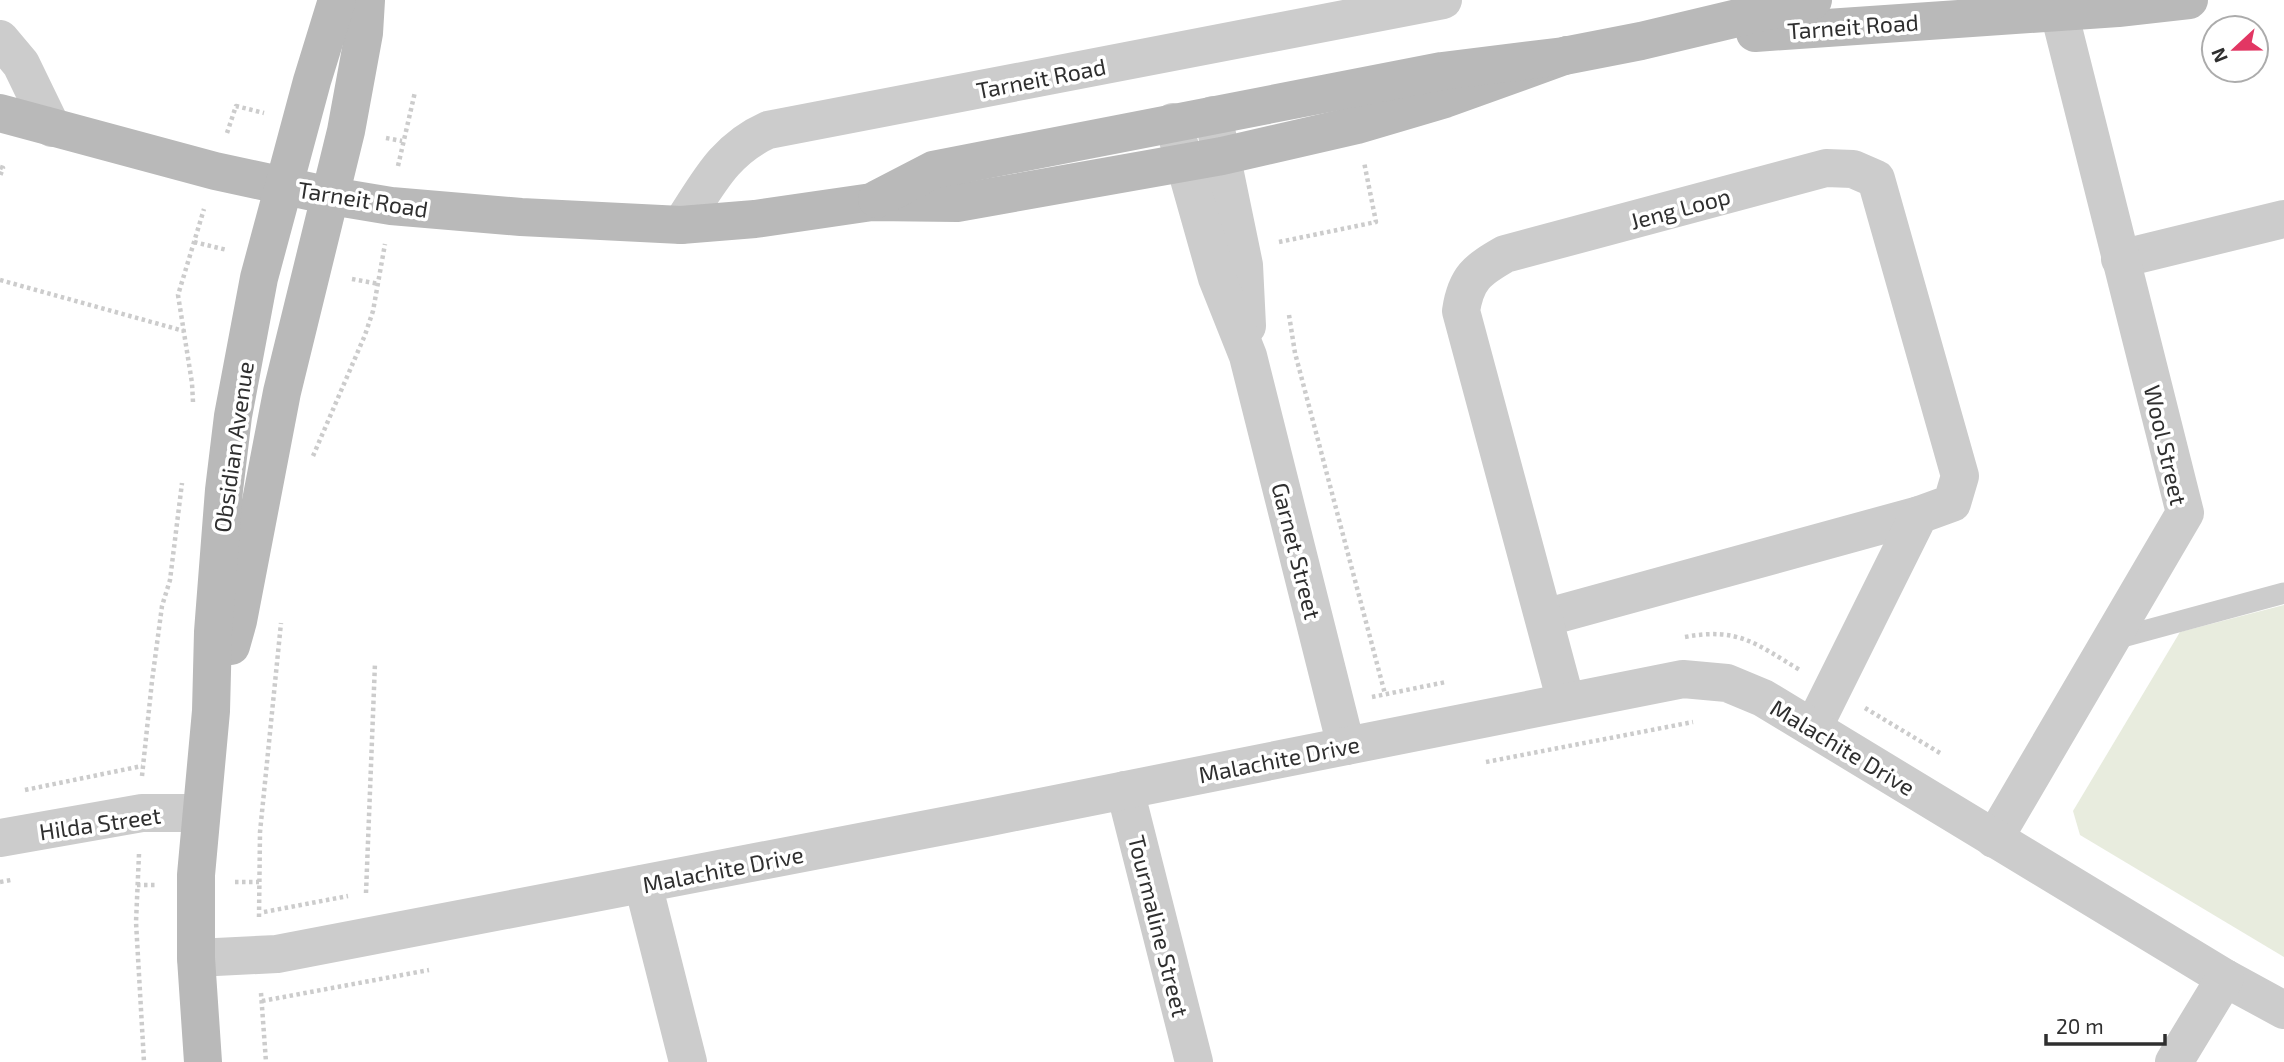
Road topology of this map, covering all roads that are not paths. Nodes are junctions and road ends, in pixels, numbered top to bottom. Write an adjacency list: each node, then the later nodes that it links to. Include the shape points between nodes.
1 (337, 0): 16 (main road, Obsidian Avenue)
2 (366, 0): 17 (main road, Obsidian Avenue, via 356,85)
3 (1443, 0): 20 (street, Tarneit Road, via 768,130 737,148 722,164)
4 (1813, 0): 8 (main road, Tarneit Road)
5 (2189, 0): 6 (main road, Tarneit Road)
6 (2059, 12): 8 (main road, Tarneit Road); 21 (street, Wool Street)
7 (0, 38): 13 (street, via 21,64)
8 (1641, 41): 9 (main road, Tarneit Road)
9 (1566, 56): 11 (main road, Tarneit Road, via 1443,71); 14 (main road, Tarneit Road, via 1357,125)
10 (0, 113): 13 (main road, Tarneit Road)
11 (1213, 115): 12 (main road, Tarneit Road); 14 (street, Garnet Street)
12 (1173, 122): 15 (street, Garnet Street); 18 (main road, Tarneit Road, via 933,170)
13 (52, 128): 16 (main road, Tarneit Road)
14 (1222, 156): 15 (main road, Tarneit Road); 22 (street, Garnet Street, via 1244,265)
15 (1185, 162): 18 (main road, Tarneit Road, via 957,203); 22 (street, Garnet Street, via 1217,278)
16 (285, 186): 17 (main road, Tarneit Road); 28 (main road, Obsidian Avenue, via 259,278 233,416 213,632)
17 (331, 196): 20 (main road, Tarneit Road, via 391,206); 28 (main road, Obsidian Avenue, via 282,392 238,621)
18 (872, 202): 20 (main road, Tarneit Road)
19 (2284, 219): 21 (street)
20 (681, 225)
21 (2120, 259): 26 (street, Wool Street, via 2185,513)
22 (1248, 356): 30 (street, Garnet Street)
23 (1919, 515): 25 (street, Jeng Loop); 25 (street, Jeng Loop, via 1952,503 1960,476 1876,179 1853,169 1826,169 1505,254 1481,268 1465,290 1461,311); 29 (street)
24 (2284, 593): 26 (lane)
25 (1544, 618): 27 (street, Jeng Loop)
26 (2110, 641): 34 (street, Wool Street)
27 (1566, 702): 29 (street, Malachite Drive, via 1683,679 1727,683); 30 (street, Malachite Drive)
28 (211, 711): 32 (main road, Obsidian Avenue)
29 (1813, 728): 34 (street, Malachite Drive)
30 (1346, 746): 31 (street, Malachite Drive)
31 (1125, 790): 35 (street, Malachite Drive); 41 (street, Tourmaline Street)
32 (200, 813): 33 (street, Hilda Street, via 142,813); 36 (main road, Obsidian Avenue)
33 (0, 838)
34 (1994, 839): 37 (street, Malachite Drive)
35 (643, 884): 36 (street, Malachite Drive, via 260,956); 40 (street)
36 (196, 958): 39 (main road, Obsidian Avenue)
37 (2225, 978): 38 (street, Malachite Drive); 42 (street)
38 (2284, 1010)
39 (203, 1062)
40 (688, 1062)
41 (1194, 1062)
42 (2174, 1062)

